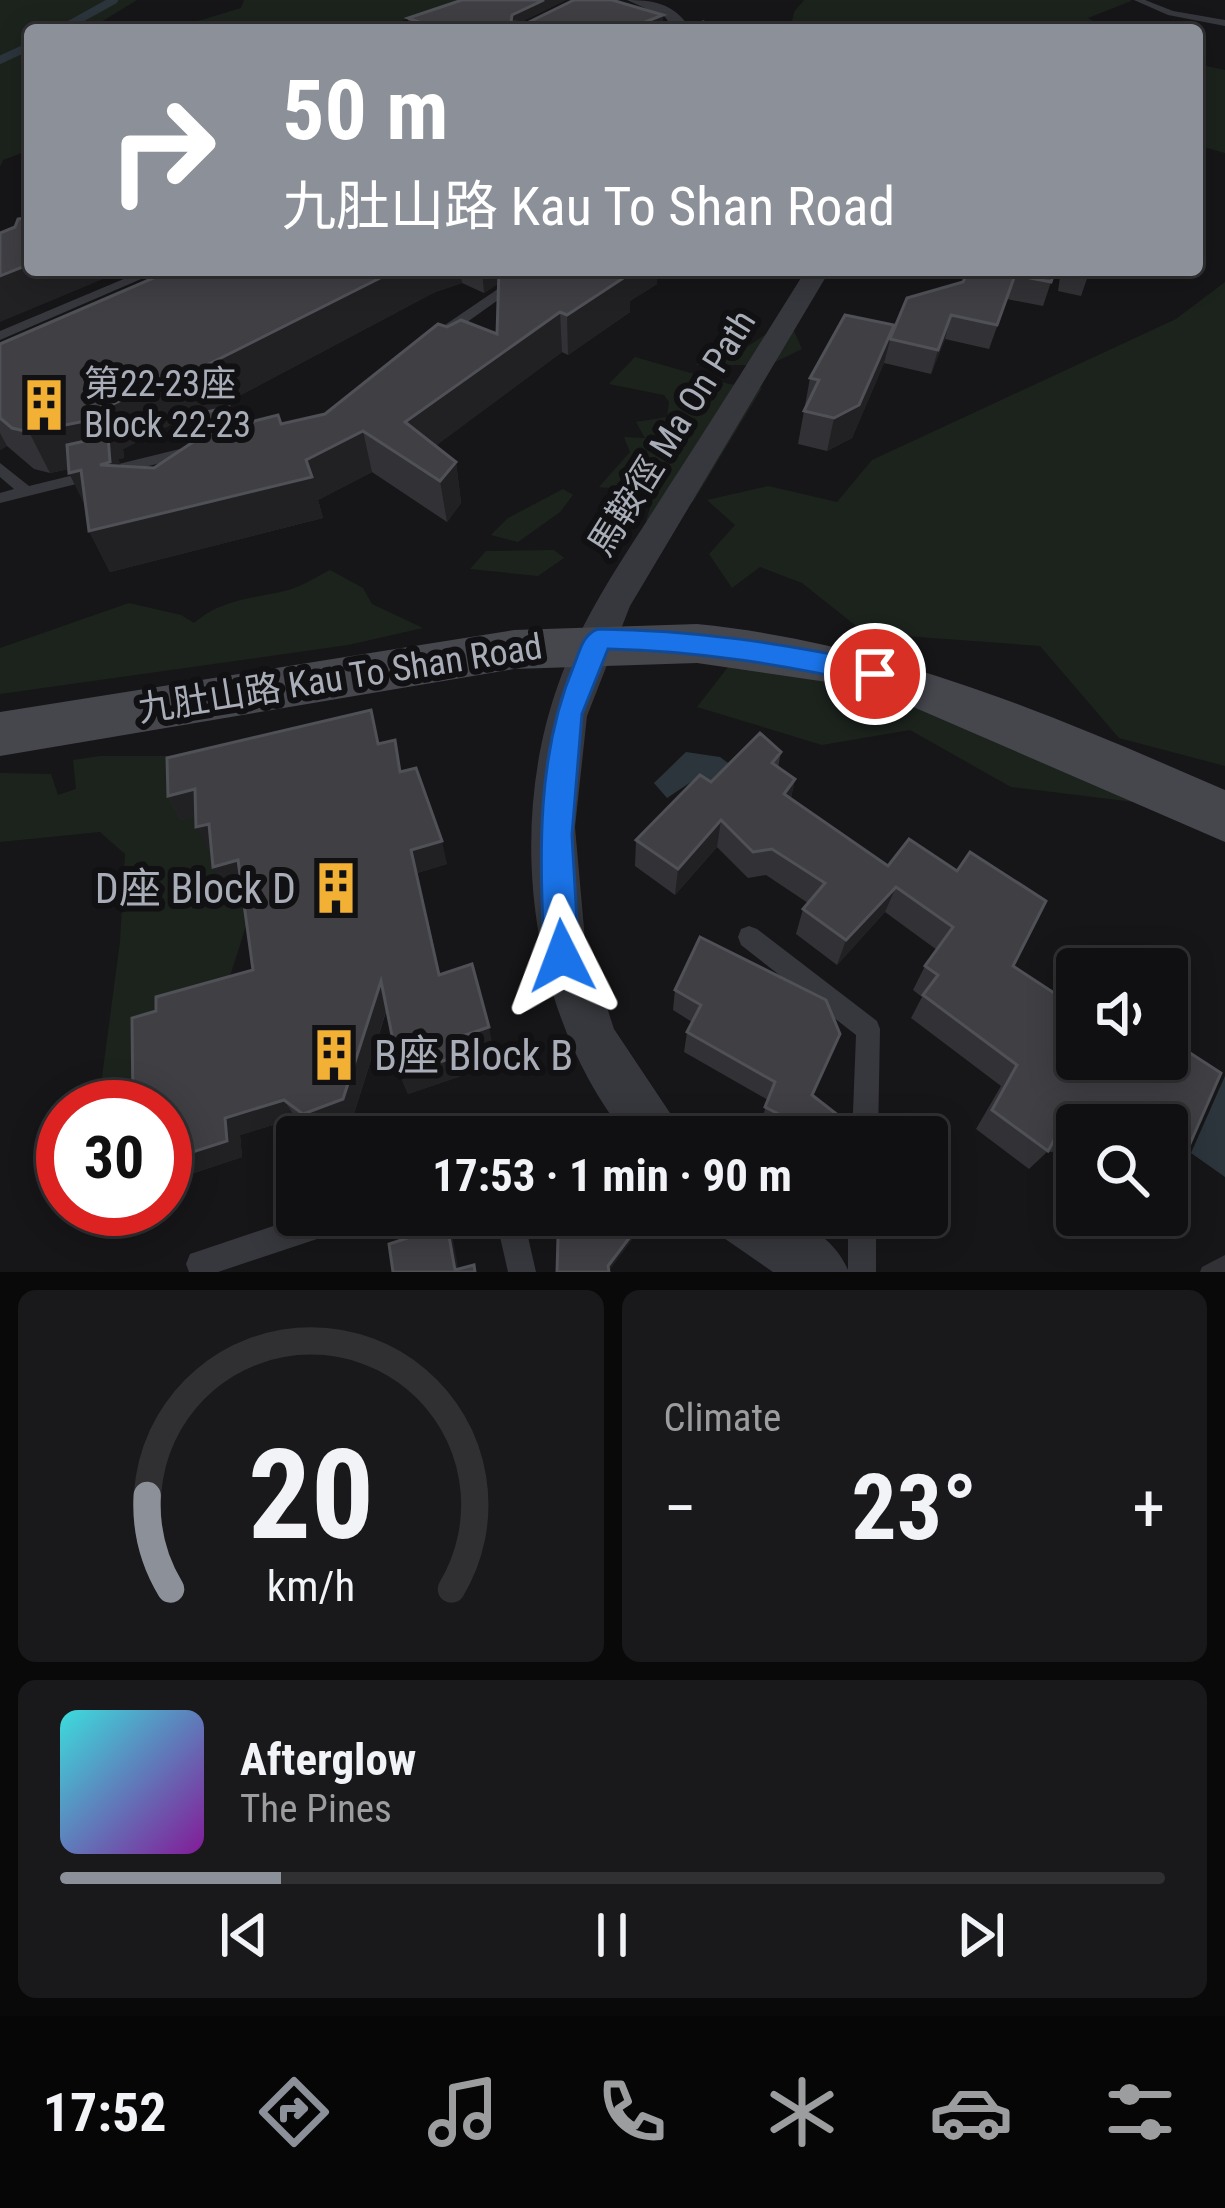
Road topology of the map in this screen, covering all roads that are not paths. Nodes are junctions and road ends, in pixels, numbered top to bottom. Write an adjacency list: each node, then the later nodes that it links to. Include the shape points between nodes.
1 (634, 0): 4 (street)
2 (1138, 0): 5 (lane)
3 (689, 4): 4 (street)
4 (659, 8): 6 (street)
5 (1225, 22)
6 (674, 24)
7 (142, 276): 11 (lane)
8 (525, 276): 12 (lane)
9 (814, 276): 18 (street, 馬鞍徑 Ma On Path)
10 (188, 279): 13 (street)
11 (0, 336)
12 (429, 343)
13 (0, 363)
14 (220, 444): 16 (lane)
15 (0, 468): 16 (lane)
16 (25, 491): 17 (lane)
17 (0, 498)
18 (598, 639): 19 (street, 九肚山路 Kau To Shan Road, via 488,650); 20 (street, 九肚山路 Kau To Shan Road, via 686,640 875,674); 22 (street, 馬鞍徑 Ma On Path, via 568,714 556,835 562,956)
19 (0, 734)
20 (1225, 817)
21 (749, 937): 23 (lane, via 868,1029)
22 (631, 1116)
23 (866, 1116)
24 (284, 1236): 28 (lane)
25 (513, 1236): 29 (lane)
26 (767, 1236): 30 (street)
27 (862, 1236): 31 (lane)
28 (200, 1264)
29 (522, 1272)
30 (821, 1272)
31 (862, 1272)

